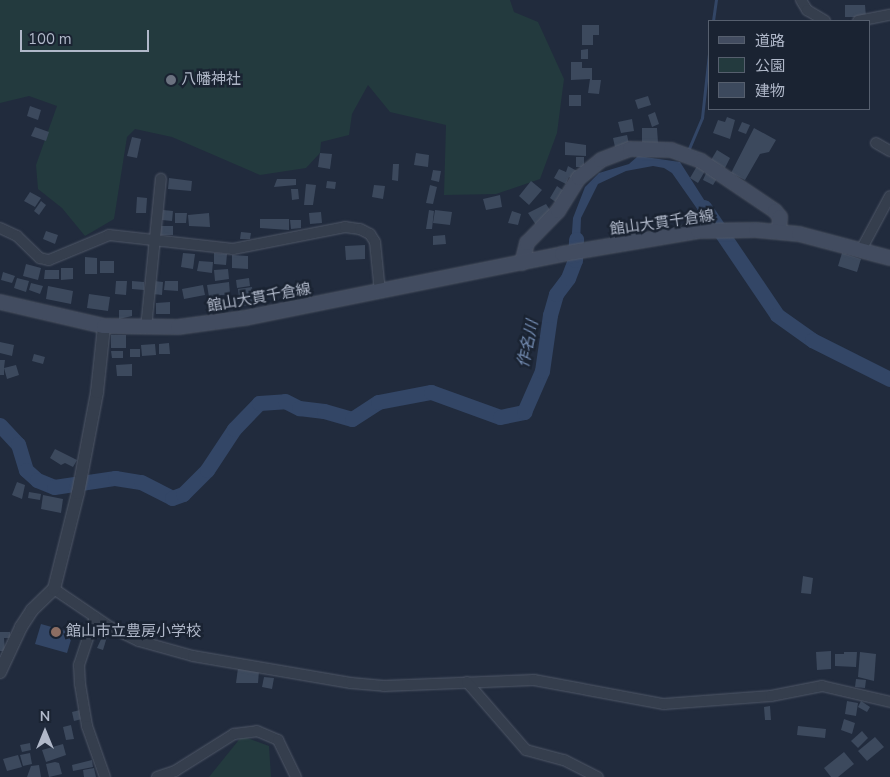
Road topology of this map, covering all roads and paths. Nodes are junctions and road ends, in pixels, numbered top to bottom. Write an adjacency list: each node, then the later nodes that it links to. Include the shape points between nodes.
1 (801, 0): 3 (street, via 807,10)
2 (890, 15): 4 (street)
3 (823, 20)
4 (863, 20)
5 (876, 143): 6 (street)
6 (890, 151)
7 (162, 179): 11 (street)
8 (890, 196): 12 (street)
9 (0, 228): 11 (street, via 17,236 40,258 49,260 108,235)
10 (779, 231): 12 (main road, 館山大貫千倉線); 14 (main road, 館山大貫千倉線, via 706,231); 14 (main road, via 780,217 775,211 686,154 630,149 596,164 579,178 548,225 527,242)
11 (156, 239): 15 (street, via 233,249 345,227 360,229 370,234 375,242); 18 (street)
12 (861, 250): 13 (main road, 館山大貫千倉線)
13 (890, 258)
14 (522, 263): 15 (main road, 館山大貫千倉線)
15 (380, 292): 18 (main road, 館山大貫千倉線, via 228,321)
16 (0, 302): 17 (main road, 館山大貫千倉線)
17 (104, 326): 18 (main road, 館山大貫千倉線); 19 (street, via 98,392)
18 (146, 328)
19 (54, 589): 20 (street); 21 (street, via 32,610)
20 (95, 617): 22 (street, via 139,641 236,664 372,685); 24 (street, via 79,665 80,684 87,726)
21 (0, 672)
22 (467, 682): 23 (street, via 534,680 664,704 771,696 822,686); 27 (street, via 526,750 564,760)
23 (890, 702)
24 (105, 777)
25 (157, 777): 26 (street, via 175,771 234,734 257,731 278,740)
26 (296, 777)
27 (598, 777)

